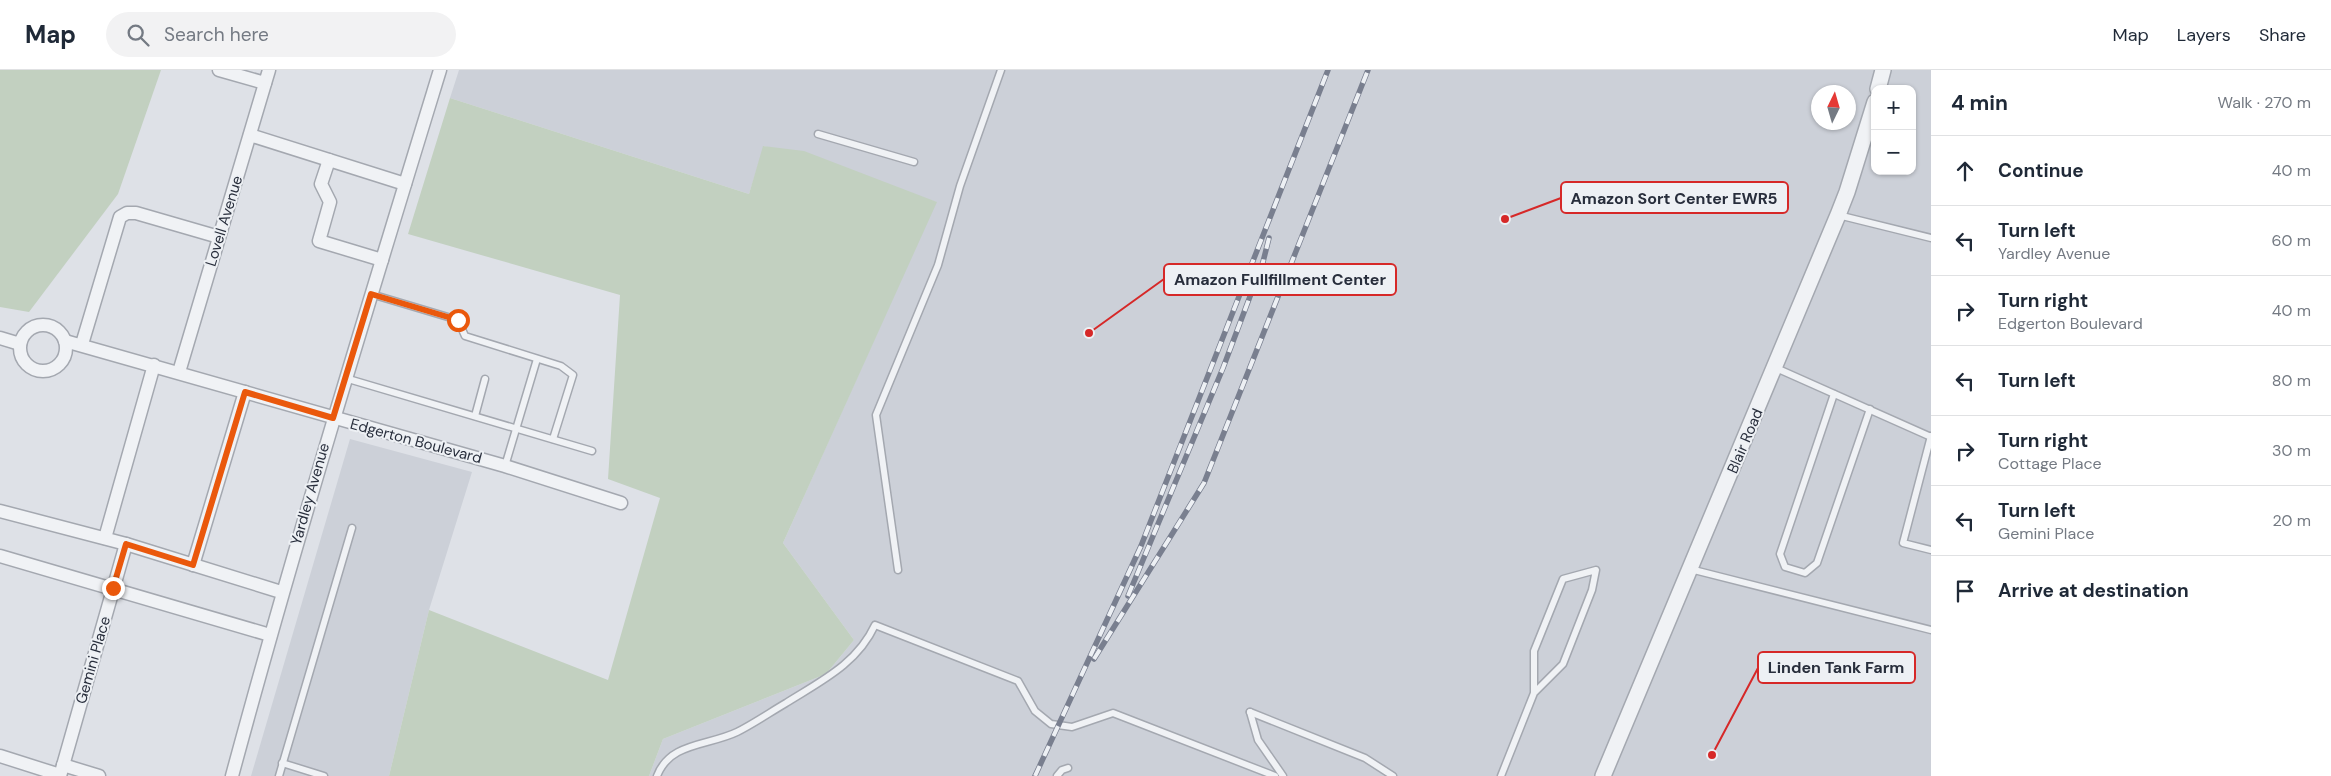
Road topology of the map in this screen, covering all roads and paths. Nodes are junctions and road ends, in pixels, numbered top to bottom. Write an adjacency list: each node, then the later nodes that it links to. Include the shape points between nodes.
1 (219, 70): 6 (street)
2 (269, 70): 6 (street, Lovell Avenue)
3 (440, 70): 13 (street, Yardley Avenue)
4 (1001, 70): 48 (lane, via 960,186 938,265 876,415)
5 (1883, 70): 7 (street)
6 (265, 83): 10 (street, Lovell Avenue)
7 (1879, 85)
8 (1871, 115): 14 (street, Blair Road)
9 (818, 134): 12 (lane)
10 (250, 135): 11 (street); 15 (street, Lovell Avenue)
11 (329, 160): 13 (street); 17 (street, via 321,184 330,202 319,241)
12 (914, 162)
13 (405, 184): 17 (street, Yardley Avenue)
14 (1838, 215): 16 (lane); 25 (street, Blair Road)
15 (219, 237): 22 (street, via 136,213 120,217); 26 (street, Lovell Avenue)
16 (1931, 238)
17 (382, 260): 18 (street, Yardley Avenue)
18 (371, 294): 23 (lane, via 458,320 464,336); 27 (street, Yardley Avenue)
19 (0, 338): 21 (street)
20 (65, 341): 21 (street, via 57,330 44,325 31,328); 21 (street, via 65,356 61,363 47,371 26,364); 22 (street, Edgerton Boulevard)
21 (20, 344)
22 (82, 344): 24 (street, Edgerton Boulevard)
23 (537, 359): 34 (lane); 36 (lane, via 561,366 573,375)
24 (154, 365): 26 (street, Edgerton Boulevard); 42 (street)
25 (1776, 368): 30 (lane); 47 (street, Blair Road)
26 (178, 372): 29 (street, Edgerton Boulevard)
27 (345, 378): 32 (lane); 33 (street, Yardley Avenue)
28 (485, 379): 32 (lane)
29 (245, 392): 33 (street, Edgerton Boulevard); 46 (street)
30 (1834, 394): 31 (lane); 31 (lane, via 1780,554 1785,567 1805,574 1817,563)
31 (1870, 410): 35 (lane)
32 (475, 416): 34 (lane)
33 (333, 418): 38 (street, Edgerton Boulevard); 50 (street, Yardley Avenue)
34 (516, 428): 36 (lane); 38 (lane)
35 (1931, 436): 44 (lane, via 1903,543)
36 (553, 439): 37 (lane)
37 (592, 451)
38 (505, 466): 39 (street, Edgerton Boulevard)
39 (621, 503)
40 (0, 511): 42 (street)
41 (352, 528): 55 (lane)
42 (105, 538): 43 (street)
43 (126, 544): 46 (street); 49 (street, Gemini Place)
44 (1931, 550)
45 (0, 556): 49 (street)
46 (193, 565): 50 (street)
47 (1690, 569): 51 (lane); 68 (street, Blair Road)
48 (898, 570)
49 (113, 588): 52 (street); 57 (street, Gemini Place)
50 (281, 592): 52 (street, Yardley Avenue)
51 (1931, 630)
52 (270, 635): 59 (street, Yardley Avenue)
53 (1534, 693): 53 (lane, via 1562,664 1592,590 1596,570 1562,579 1534,651); 67 (lane)
54 (0, 756): 57 (street)
55 (282, 764): 60 (lane); 61 (lane)
56 (1068, 768): 63 (lane)
57 (61, 772): 58 (street)
58 (99, 776)
59 (232, 776)
60 (278, 776)
61 (324, 776)
62 (657, 776): 64 (lane, via 666,761 678,751 738,732 839,671 862,648 876,625 1018,681 1035,711 1051,724 1072,727 1113,713)
63 (1057, 776)
64 (1275, 776)
65 (1283, 776): 66 (lane, via 1258,740 1250,712 1365,758)
66 (1394, 776)
67 (1501, 776)
68 (1603, 776)

